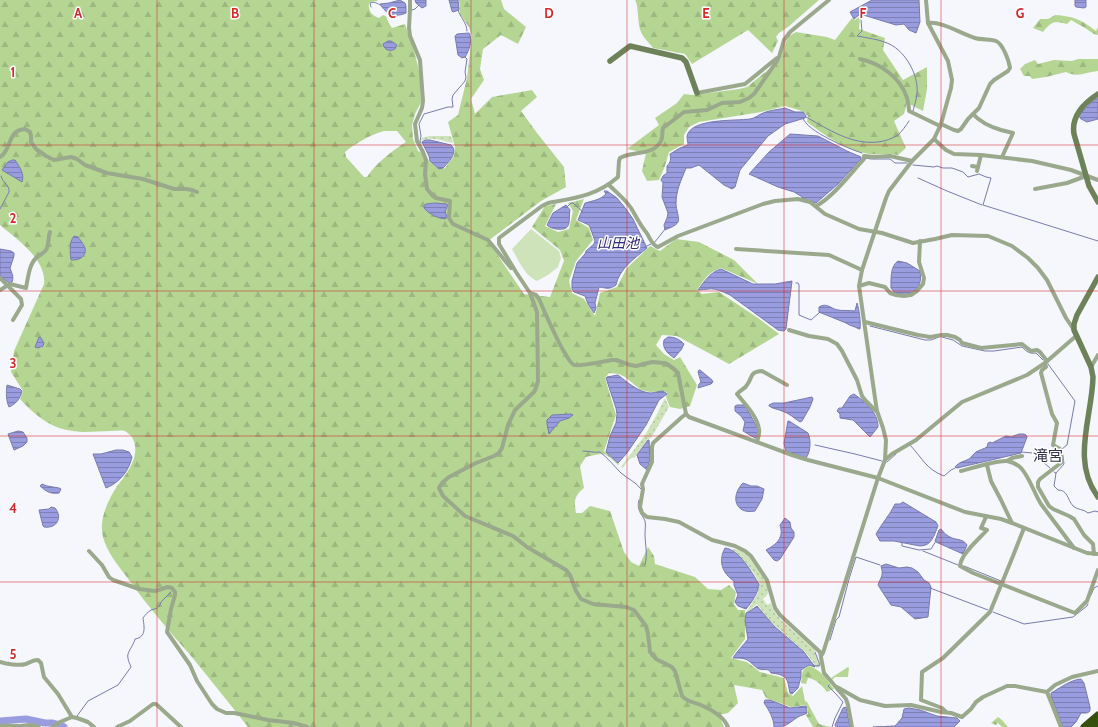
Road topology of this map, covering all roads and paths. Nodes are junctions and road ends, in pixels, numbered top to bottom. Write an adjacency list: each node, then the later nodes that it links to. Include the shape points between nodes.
1 (410, 0): 30 (street, via 410,36 420,60 423,101 415,124 417,141 426,160 427,189 432,196 450,201 449,218 453,224 488,240)
2 (829, 0): 5 (street, via 790,32 784,40)
3 (926, 0): 4 (street)
4 (928, 23): 10 (street, via 932,22 975,38 996,41 1006,56 1010,68 990,84 979,108); 11 (street, via 948,62 952,80)
5 (779, 57): 8 (street, via 745,84); 20 (street, via 761,85 749,98 740,102 722,103 707,110 684,112 663,128 661,140 652,150 620,158 618,177)
6 (860, 59): 11 (street, via 873,62 896,80 907,98 909,111)
7 (610, 61): 8 (street, via 630,46 682,58 686,62)
8 (697, 93)
9 (1098, 94): 18 (street, via 1079,111 1073,125)
10 (973, 114): 11 (street, via 958,131); 15 (street, via 988,125 1013,133)
11 (940, 125): 12 (street)
12 (934, 139): 13 (street, via 954,154); 16 (street)
13 (981, 154): 15 (street); 17 (street, via 977,169)
14 (0, 157): 22 (street, via 4,155 14,133 25,129 30,132 31,142 36,149 54,160 71,157 107,173)
15 (1002, 157): 18 (street, via 1032,161)
16 (912, 161): 24 (street, via 890,156 864,156 841,185); 25 (street, via 889,191)
17 (972, 166)
18 (1086, 176): 19 (street); 21 (street, via 1067,183); 23 (street)
19 (1098, 180)
20 (609, 185): 24 (street, via 625,200 653,244 658,246 678,236 775,201 798,200); 30 (street, via 587,195 548,203 499,238 499,244)
21 (1035, 189)
22 (197, 192)
23 (1098, 202)
24 (816, 206): 25 (street, via 825,214 859,229)
25 (875, 231): 27 (street, via 913,243); 29 (street)
26 (50, 232): 33 (street, via 48,246 32,263 26,288 14,284)
27 (920, 241): 34 (street, via 919,262 924,278 917,291 904,296 890,293 885,287 869,282); 40 (street, via 952,235 979,235 1012,246 1028,258 1042,274)
28 (736, 249): 29 (street, via 829,255)
29 (862, 270): 34 (street)
30 (516, 272): 36 (street)
31 (1098, 277): 40 (street, via 1075,320)
32 (0, 278): 33 (street)
33 (7, 285): 35 (street); 37 (street, via 21,299 22,305)
34 (860, 286): 38 (street)
35 (0, 290)
36 (530, 293): 48 (street, via 539,299 568,359 573,364 612,360 636,366 652,362 667,364 678,372); 81 (street, via 538,317 536,388 515,410 499,453 449,477 440,486 440,491 465,516 513,536 566,570 581,599 593,604 634,610 646,626 650,652 675,671 682,696 690,702 708,708 722,718)
37 (13, 320)
38 (864, 322): 43 (street, via 930,338 947,335 962,343 981,348 1022,344 1031,351 1040,352); 47 (street)
39 (789, 330): 47 (street, via 828,339 837,344 857,380 864,400)
40 (1074, 330): 41 (street)
41 (1076, 336): 43 (street); 44 (street)
42 (1098, 355): 44 (street)
43 (1046, 362): 51 (street, via 1027,375 962,402 916,440); 62 (street, via 1046,367 1040,373 1052,414 1057,422 1053,445 1060,449 1062,462 1040,479 1038,487 1053,510 1074,519 1093,544)
44 (1091, 367): 45 (street)
45 (1095, 378): 56 (street, via 1084,455 1087,477)
46 (787, 385): 49 (street, via 758,371 753,373 747,385 737,394 750,409 759,428)
47 (877, 411): 51 (street, via 886,440)
48 (686, 414): 49 (street, via 702,423); 65 (street, via 653,443 652,462 642,484 642,513 647,518 679,522 712,540 735,546 751,556 767,580 775,608 820,652)
49 (757, 442): 55 (street, via 808,460)
50 (1022, 456): 52 (street)
51 (885, 460): 55 (street)
52 (1007, 461): 53 (street); 60 (street, via 1021,468 1041,504)
53 (987, 465): 54 (street); 58 (street, via 991,481)
54 (962, 471)
55 (878, 478): 57 (street, via 965,512); 65 (street)
56 (1098, 497)
57 (986, 517): 58 (street); 64 (street, via 981,528 987,530 965,554 960,566)
58 (1012, 523): 59 (street)
59 (1024, 528): 60 (street); 64 (street)
60 (1075, 548): 62 (street)
61 (89, 551): 80 (street, via 113,580 139,589 172,588 175,596 167,632 190,666 196,682 217,709 226,713)
62 (1096, 554)
63 (1098, 570): 64 (street, via 1086,601 1076,612)
64 (1002, 584): 70 (street, via 989,613 943,658 922,672 921,700)
65 (821, 656): 68 (street, via 824,673)
66 (0, 662): 72 (street, via 24,664 38,660 44,677)
67 (1098, 671): 69 (street, via 1072,677)
68 (834, 686): 70 (street, via 860,700 885,706 911,705); 82 (street, via 846,699)
69 (1047, 692): 70 (street, via 1007,686 983,697 962,717); 83 (street)
70 (946, 712)
71 (1098, 715): 84 (highway)
72 (72, 717): 74 (street); 77 (street, via 88,722)
73 (1098, 723): 85 (highway)
74 (56, 725)
75 (0, 726): 76 (street, via 32,724)
76 (39, 727)
77 (94, 727)
78 (117, 727): 79 (street, via 153,704)
79 (181, 727)
80 (307, 727)
81 (728, 727)
82 (852, 727)
83 (1061, 727)
84 (1084, 727)
85 (1093, 727)

